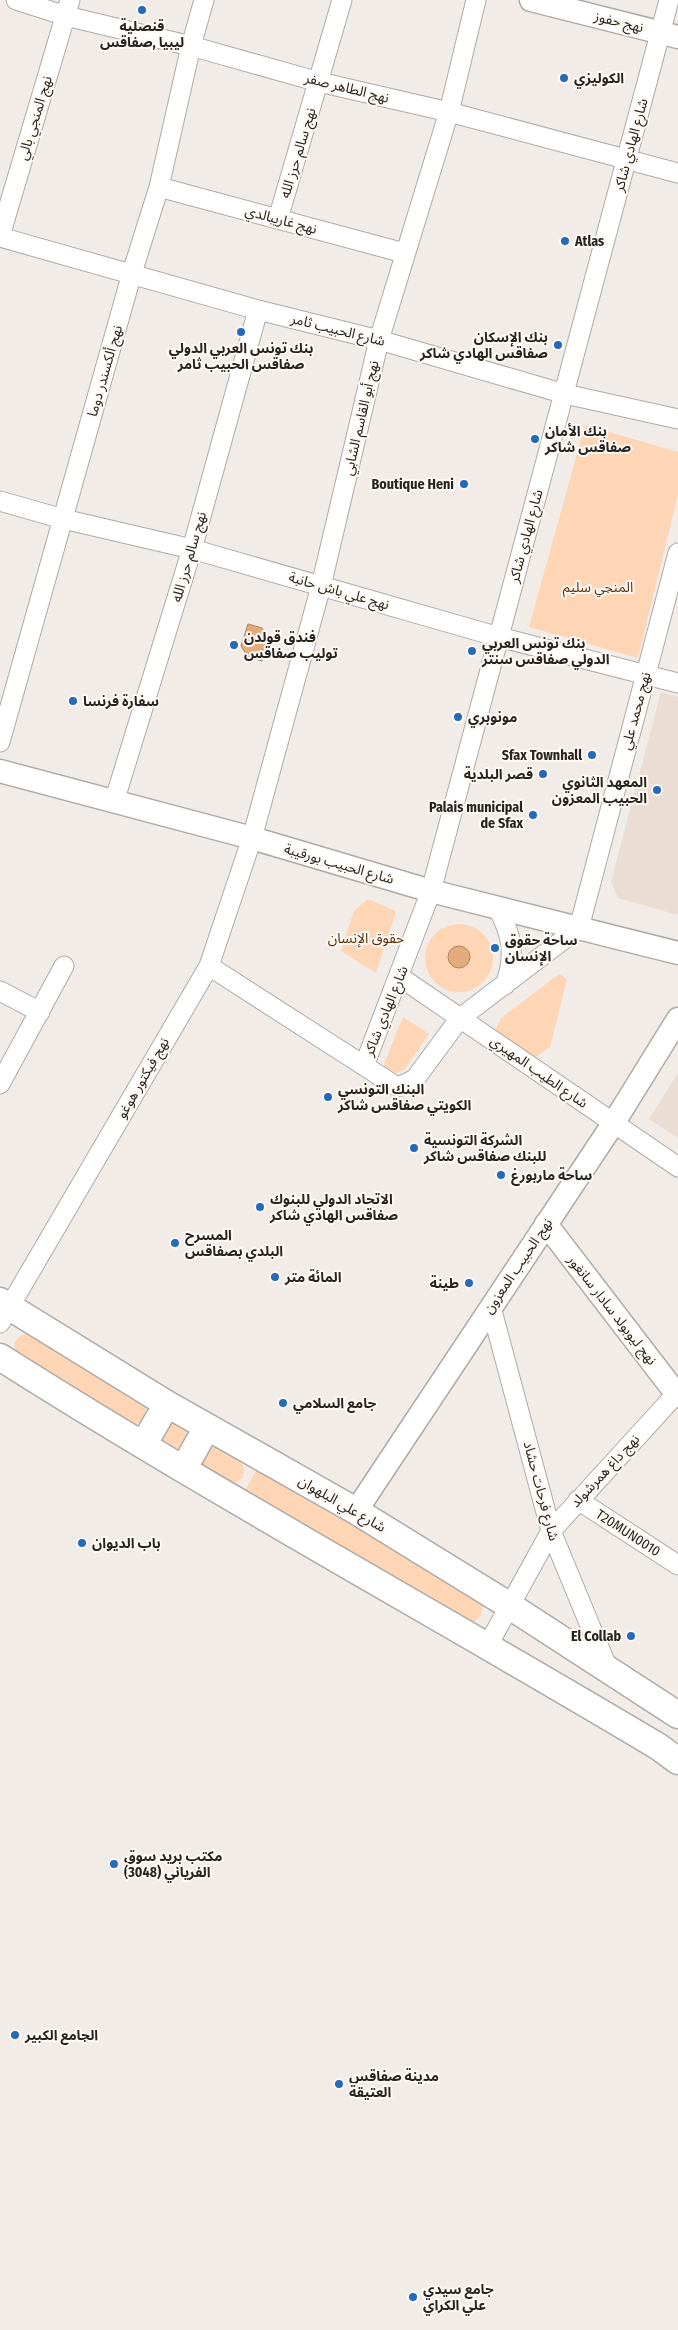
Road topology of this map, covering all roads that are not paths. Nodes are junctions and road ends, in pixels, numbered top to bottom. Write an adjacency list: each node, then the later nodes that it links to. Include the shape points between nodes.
1 (16, 0): 7 (street, نهج الطاهر صفر)
2 (204, 0): 9 (street, نهج ألكسندر دوما)
3 (342, 0): 10 (street, نهج سالم حرز الله)
4 (476, 0): 11 (street, نهج أبو القاسم الشابي)
5 (531, 0): 8 (street, نهج حفوز)
6 (669, 0): 8 (street, شارع الهادي شاكر)
7 (68, 8): 9 (street, نهج الطاهر صفر); 16 (street, نهج المنجي بالي)
8 (670, 35): 12 (street, شارع الهادي شاكر)
9 (191, 46): 10 (street, نهج الطاهر صفر); 14 (street, نهج ألكسندر دوما)
10 (319, 82): 11 (street, نهج الطاهر صفر); 15 (street, نهج سالم حرز الله)
11 (449, 112): 12 (street, نهج الطاهر صفر); 17 (street, نهج أبو القاسم الشابي)
12 (626, 160): 13 (street, نهج الطاهر صفر); 21 (street, شارع الهادي شاكر)
13 (678, 173)
14 (159, 187): 15 (street, نهج غاريبالدي); 18 (street, نهج ألكسندر دوما)
15 (278, 219): 17 (street, نهج غاريبالدي)
16 (0, 236): 18 (street, شارع الحبيب ثامر)
17 (404, 253): 20 (street, نهج أبو القاسم الشابي)
18 (132, 273): 19 (street, شارع الحبيب ثامر); 24 (street, نهج ألكسندر دوما)
19 (258, 310): 20 (street, شارع الحبيب ثامر); 25 (street, نهج سالم حرز الله)
20 (379, 340): 21 (street, شارع الحبيب ثامر); 27 (street, نهج أبو القاسم الشابي)
21 (565, 394): 22 (street, شارع الحبيب ثامر); 28 (street, شارع الهادي شاكر)
22 (678, 419)
23 (0, 501): 24 (street, نهج علي باش حانبة)
24 (63, 519): 25 (street, نهج علي باش حانبة); 31 (street, نهج ألكسندر دوما)
25 (192, 549): 27 (street, نهج علي باش حانبة); 33 (street, نهج سالم حرز الله)
26 (678, 553): 29 (street, نهج محمد علي)
27 (321, 586): 28 (street, نهج علي باش حانبة); 34 (street, نهج أبو القاسم الشابي)
28 (499, 637): 29 (street, نهج علي باش حانبة); 35 (street, شارع الهادي شاكر)
29 (645, 676): 30 (street, نهج علي باش حانبة); 37 (street, نهج محمد علي)
30 (678, 684)
31 (0, 742)
32 (0, 771): 33 (street, شارع الحبيب بورقيبة)
33 (114, 802): 34 (street, شارع الحبيب بورقيبة)
34 (252, 838): 35 (street, شارع الحبيب بورقيبة); 40 (street, نهج فيكتور هوغو)
35 (431, 891): 36 (street, شارع الحبيب بورقيبة); 41 (street, شارع الهادي شاكر)
36 (497, 907): 37 (street, شارع الحبيب بورقيبة); 42 (street, via 511,938 511,970)
37 (579, 928): 38 (street, شارع الحبيب بورقيبة); 42 (street)
38 (678, 953)
39 (64, 966): 44 (street)
40 (209, 966): 47 (street); 53 (street, نهج فيكتور هوغو)
41 (400, 977): 45 (street, شارع الطيب المهيري); 47 (street, شارع الهادي شاكر)
42 (505, 985): 45 (street)
43 (0, 991): 44 (street)
44 (40, 1012): 48 (street)
45 (460, 1018): 47 (street, via 408,1084 394,1085); 49 (street, شارع الطيب المهيري)
46 (678, 1020): 49 (street, نهج الحبيب المعزون)
47 (364, 1066)
48 (0, 1084)
49 (613, 1124): 50 (street, شارع الطيب المهيري); 51 (street, نهج الحبيب المعزون)
50 (678, 1167)
51 (546, 1224): 52 (street, نهج الحبيب المعزون); 55 (street, نهج ليوبولد سادار سانغور)
52 (491, 1307): 61 (street, نهج الحبيب المعزون); 62 (street, شارع فرحات حشاد)
53 (3, 1310): 56 (main road, شارع علي البلهوان)
54 (0, 1357): 58 (main road)
55 (678, 1394): 60 (street, نهج داغ همرشولد)
56 (167, 1404): 57 (main road, شارع علي البلهوان); 58 (main road)
57 (207, 1427): 59 (main road); 61 (main road, شارع علي البلهوان)
58 (143, 1445): 59 (main road)
59 (184, 1468): 65 (main road, via 263,1518)
60 (578, 1500): 62 (street, نهج داغ همرشولد); 63 (street, T20MUN0010)
61 (356, 1512): 64 (main road, شارع علي البلهوان)
62 (551, 1531): 64 (street, نهج داغ همرشولد); 66 (street, شارع فرحات حشاد)
63 (678, 1565)
64 (510, 1606): 65 (street, نهج داغ همرشولد); 66 (main road, شارع علي البلهوان)
65 (488, 1645): 68 (main road)
66 (608, 1669): 67 (main road, شارع علي البلهوان)
67 (678, 1716)
68 (677, 1757)

